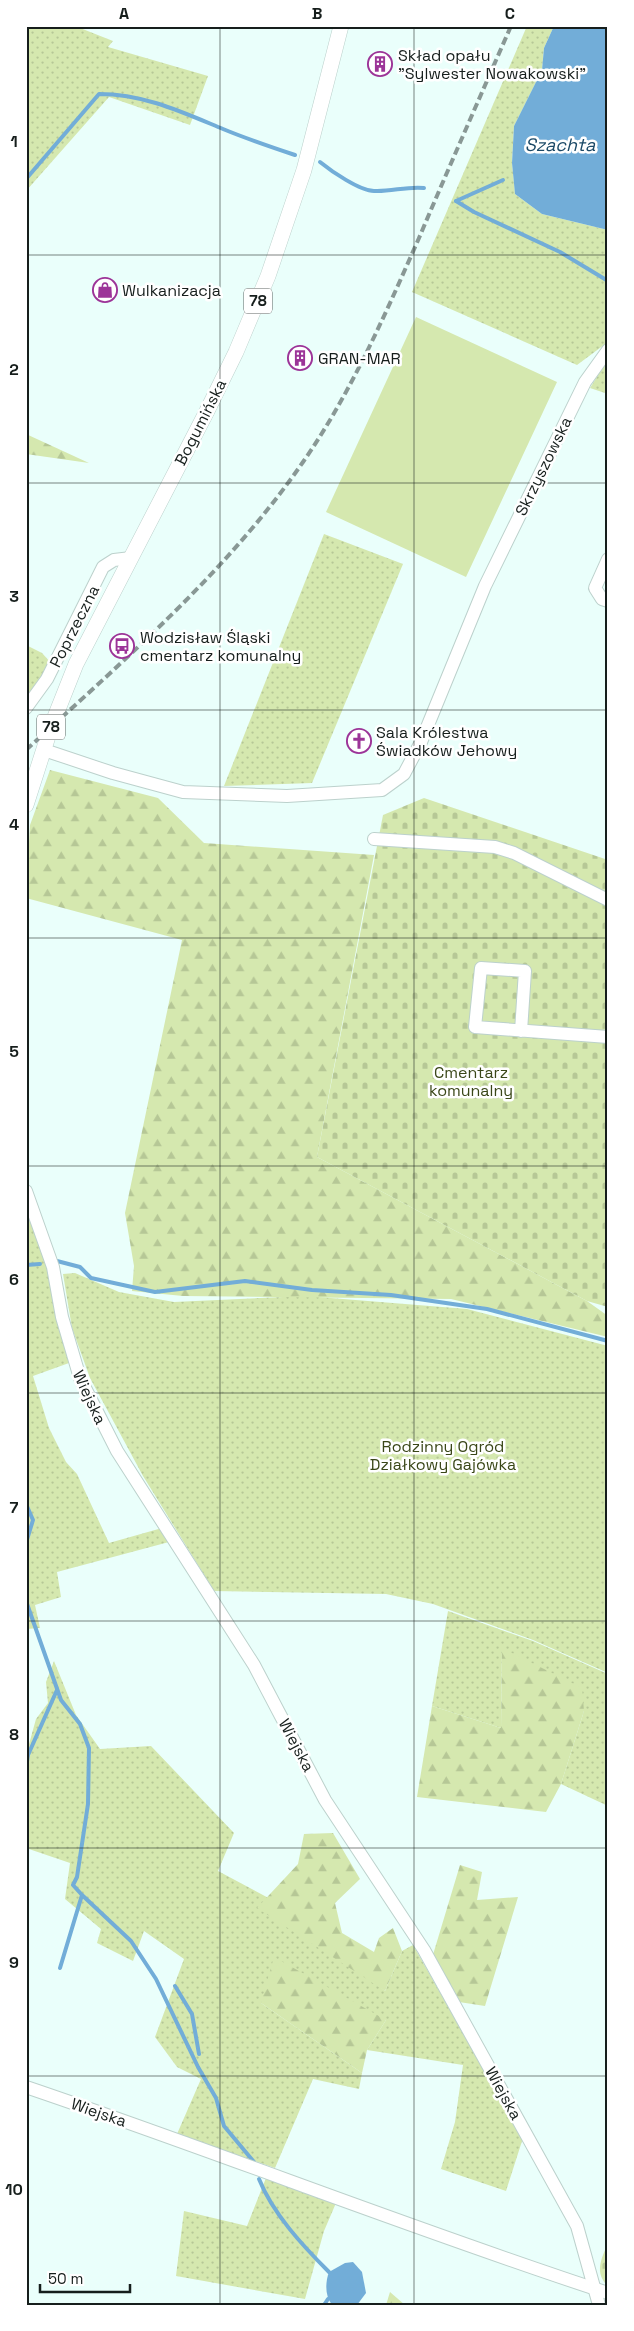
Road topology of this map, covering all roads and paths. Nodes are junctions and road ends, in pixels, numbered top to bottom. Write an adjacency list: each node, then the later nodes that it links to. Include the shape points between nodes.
1 (340, 26): 3 (main road, Bogumińska / 78, via 304,170 268,276 236,352)
2 (608, 350): 7 (street, Skrzyszowska, via 585,382 485,586 421,742 404,774 382,790 287,796 183,792)
3 (131, 558): 6 (street, Poprzeczna, via 114,560 103,567 47,679); 7 (main road, Bogumińska / 78, via 76,664)
4 (608, 559): 5 (street, via 595,588 602,599)
5 (608, 601)
6 (26, 708)
7 (44, 750): 8 (main road, Bogumińska / 78)
8 (26, 806)
9 (374, 839): 10 (street, via 495,847 514,853)
10 (608, 900)
11 (521, 1031): 11 (street, via 525,971 481,968 475,1027); 12 (street)
12 (608, 1037)
13 (26, 1191): 15 (street, Wiejska, via 52,1267 76,1367 97,1415 254,1665 326,1800 424,1950 577,2226)
14 (26, 2087): 15 (street, Wiejska)
15 (602, 2290): 16 (street, Wiejska)
16 (599, 2305)

